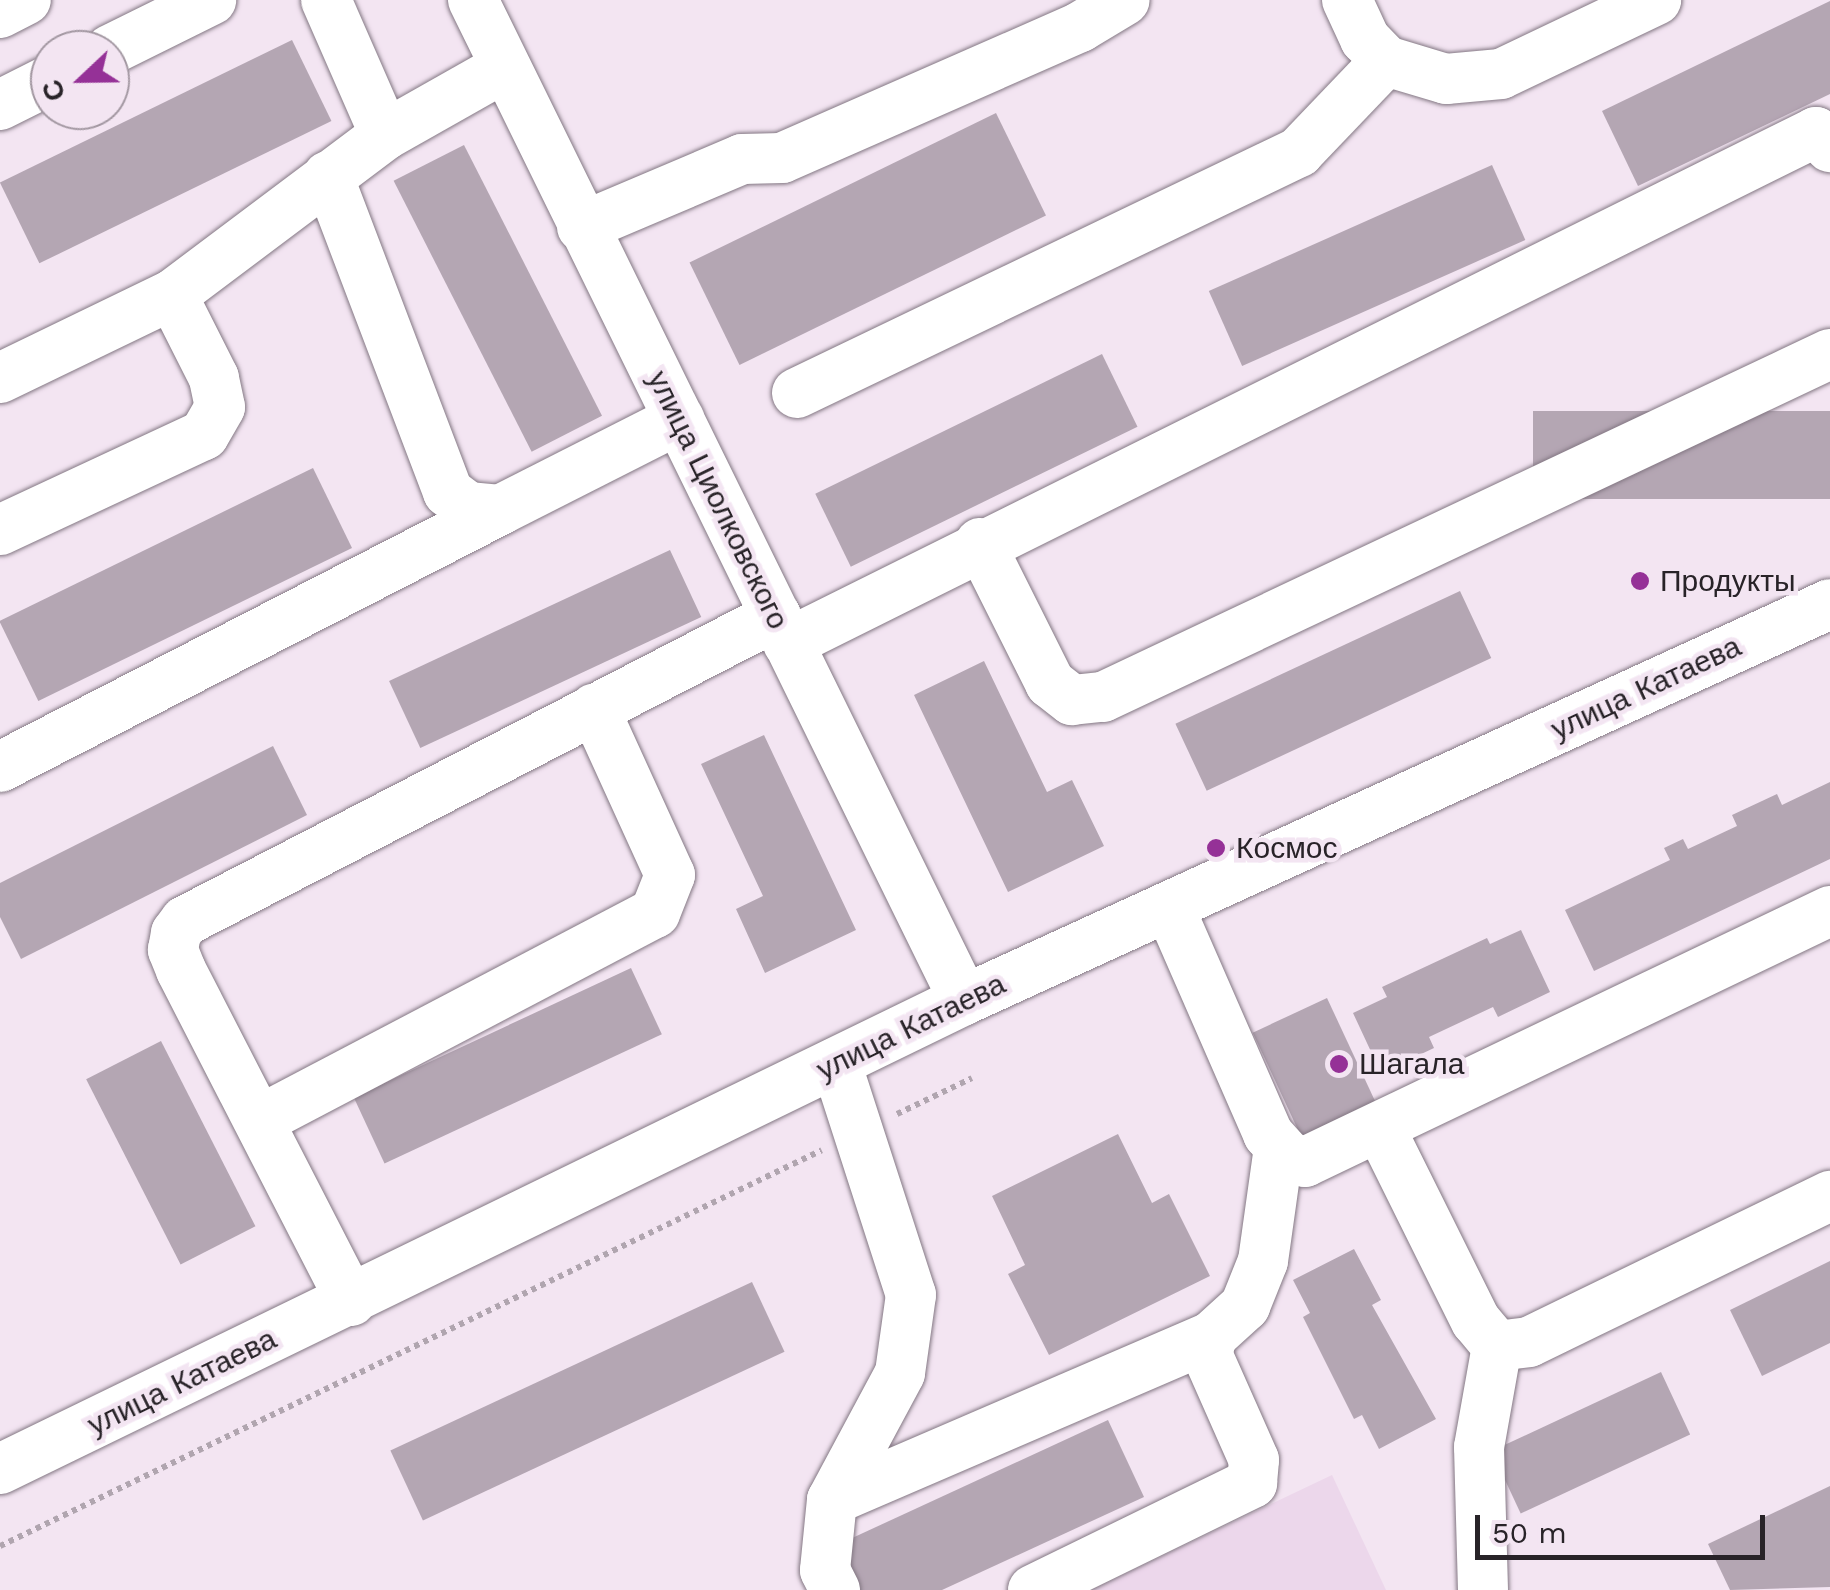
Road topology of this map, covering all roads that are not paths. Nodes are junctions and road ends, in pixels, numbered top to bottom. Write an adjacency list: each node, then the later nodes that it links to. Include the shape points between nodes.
1 (26, 0): 8 (street)
2 (210, 0): 10 (street)
3 (326, 0): 15 (street)
4 (473, 0): 12 (street, улица Циолковского)
5 (1125, 0): 9 (street)
6 (1347, 0): 11 (street, via 1365,40)
7 (1656, 0): 11 (street, via 1501,74 1446,79)
8 (0, 13)
9 (1073, 13): 18 (street, via 782,158 742,159)
10 (130, 40)
11 (1386, 61): 22 (street, via 1298,152)
12 (505, 66): 15 (street); 18 (street, улица Циолковского)
13 (30, 90): 14 (street)
14 (0, 105)
15 (385, 134): 17 (street)
16 (1830, 147): 26 (street, via 1816,132)
17 (328, 176): 19 (street); 24 (street, via 448,492 468,507)
18 (582, 227): 23 (street, улица Циолковского)
19 (172, 295): 21 (street); 25 (street, via 214,378 220,407 204,435)
20 (1830, 354): 26 (street, via 1104,696 1072,700 1050,683)
21 (0, 378)
22 (797, 393)
23 (678, 419): 24 (street); 28 (street, улица Циолковского)
24 (500, 510): 30 (street)
25 (0, 530)
26 (980, 543): 28 (street)
27 (1830, 604): 31 (street, улица Катаева)
28 (782, 630): 29 (street); 33 (street, улица Циолковского)
29 (594, 708): 35 (street, via 670,875 655,913); 35 (street, via 185,921 173,950)
30 (0, 767)
31 (1169, 907): 33 (street, улица Катаева); 37 (street)
32 (1830, 911): 36 (street)
33 (964, 1000): 34 (street, улица Катаева)
34 (836, 1063): 39 (street, улица Катаева); 43 (street, via 911,1296 900,1374)
35 (260, 1120): 39 (street)
36 (1382, 1130): 37 (street, via 1316,1161); 41 (street, via 1476,1320)
37 (1278, 1148): 40 (street, via 1263,1260 1245,1306)
38 (1830, 1196): 41 (street, via 1529,1342)
39 (352, 1301): 42 (street, улица Катаева)
40 (1212, 1336): 43 (street); 45 (street, via 1207,1354 1254,1460 1252,1483)
41 (1497, 1346): 46 (street, via 1479,1447)
42 (0, 1469)
43 (832, 1500): 44 (street, via 825,1570)
44 (834, 1590)
45 (1033, 1590)
46 (1483, 1590)

